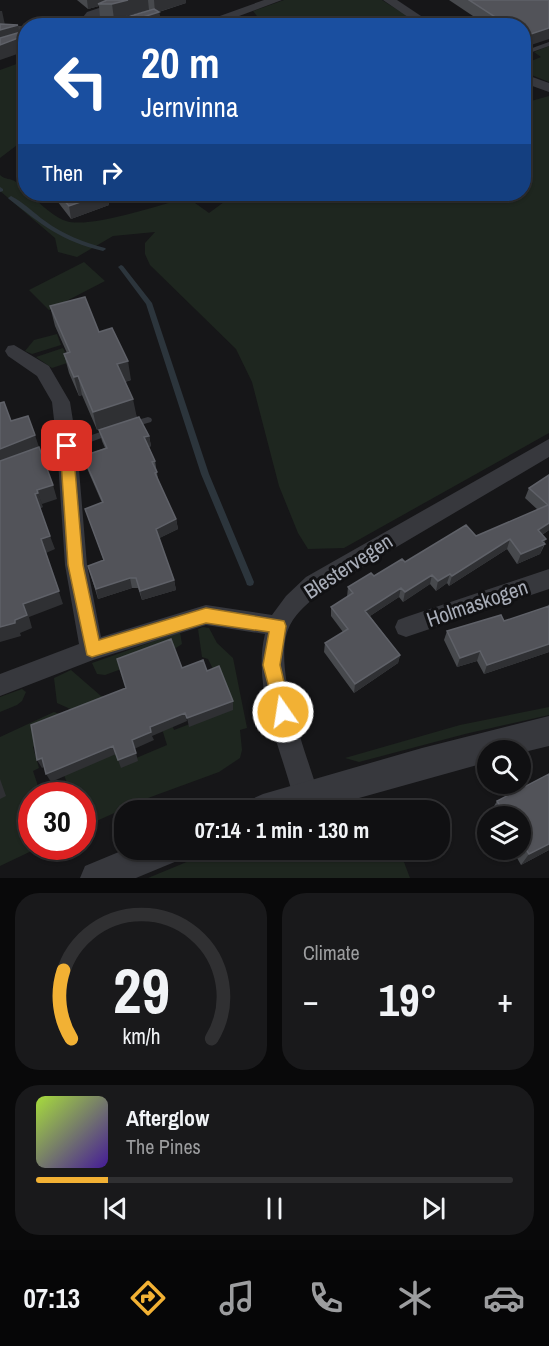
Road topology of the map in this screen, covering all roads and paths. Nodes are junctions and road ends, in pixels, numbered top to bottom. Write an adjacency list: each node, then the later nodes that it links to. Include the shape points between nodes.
1 (135, 0): 4 (street)
2 (276, 0): 5 (street)
3 (389, 0): 6 (street)
4 (90, 18)
5 (222, 18)
6 (417, 18)
7 (18, 30): 8 (street)
8 (0, 32)
9 (549, 44): 10 (lane)
10 (531, 50)
11 (531, 81): 12 (street)
12 (549, 88)
13 (14, 351): 15 (street, via 43,371 61,402)
14 (148, 420): 15 (lane)
15 (67, 446): 17 (lane); 21 (street, via 76,565)
16 (549, 447): 19 (street, Blestervegen, via 314,584 294,602)
17 (22, 464)
18 (549, 579): 20 (street, Holmaskogen)
19 (278, 626): 21 (street, via 206,615); 24 (street, Blestervegen, via 272,665)
20 (406, 627)
21 (92, 650): 22 (street)
22 (0, 685)
23 (549, 731): 24 (street)
24 (306, 796): 25 (street)
25 (294, 800)
26 (140, 860): 27 (street)
27 (98, 878)

